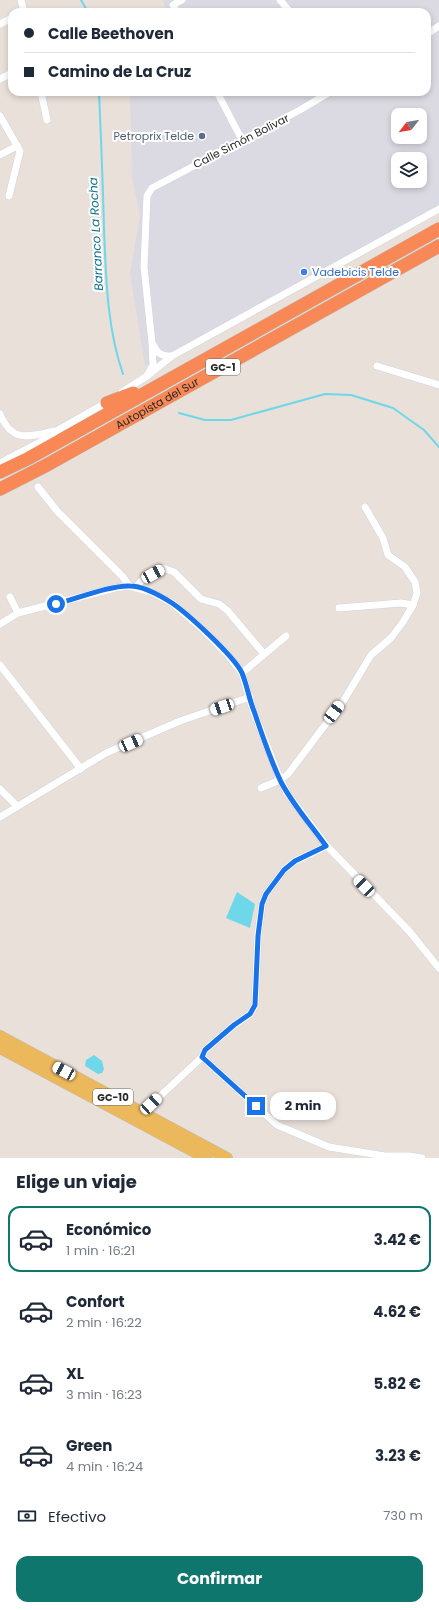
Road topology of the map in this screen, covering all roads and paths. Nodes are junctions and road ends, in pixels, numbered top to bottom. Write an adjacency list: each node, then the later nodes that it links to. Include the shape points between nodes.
1 (182, 0): 3 (street, via 173,5)
2 (280, 0): 4 (street)
3 (175, 8)
4 (287, 8)
5 (42, 96): 9 (street)
6 (219, 96): 10 (street)
7 (323, 96): 10 (street, Calle Simón Bolivar)
8 (0, 116): 11 (street)
9 (47, 120)
10 (242, 140): 17 (street, Calle Simón Bolivar, via 152,188 147,196 144,267)
11 (17, 146): 12 (street); 13 (street, via 20,151)
12 (0, 155)
13 (9, 196)
14 (439, 209): 18 (street)
15 (439, 229): 21 (highway, Autopista del Sur / GC-1)
16 (439, 246): 29 (highway, Autopista del Sur / GC-1)
17 (152, 343): 18 (street, via 156,352 163,356); 20 (street, via 153,365)
18 (172, 356): 20 (street)
19 (377, 366): 22 (street)
20 (147, 376): 23 (street)
21 (170, 380): 23 (highway); 27 (highway, Autopista del Sur / GC-1)
22 (439, 385)
23 (107, 403): 25 (street)
24 (0, 414): 25 (street, via 6,427 16,435 25,436)
25 (58, 430): 26 (street)
26 (0, 463)
27 (0, 472)
28 (38, 487): 31 (street, via 57,511)
29 (2, 488)
30 (366, 507): 33 (street, via 383,538 388,555 405,567 415,582)
31 (132, 586): 35 (street); 38 (street, via 163,568 174,572 201,599 219,604 227,610); 40 (street, via 172,603 228,655)
32 (10, 597): 35 (street)
33 (413, 605): 34 (street, via 401,603); 43 (street, via 391,638 371,656 344,700 288,774)
34 (339, 608)
35 (18, 613): 36 (street)
36 (0, 624)
37 (286, 636): 38 (street)
38 (264, 654): 40 (street)
39 (1, 666): 42 (street)
40 (242, 673): 41 (street)
41 (250, 697): 42 (street, via 173,724 106,753); 43 (street)
42 (81, 770): 46 (street)
43 (280, 780): 44 (street); 48 (street)
44 (261, 788)
45 (0, 789): 46 (street)
46 (17, 806): 47 (street)
47 (0, 817)
48 (326, 846): 49 (street, via 409,931); 52 (street, via 295,861 284,870 266,894 262,904 258,936 255,1005 250,1014 205,1050)
49 (439, 968)
50 (0, 1036): 53 (main road, GC-10)
51 (0, 1048): 54 (main road, GC-10)
52 (202, 1057): 53 (street); 56 (street, via 277,1125 329,1146 385,1156)
53 (142, 1113): 55 (main road, GC-10)
54 (206, 1158)
55 (227, 1158)
56 (422, 1158)

